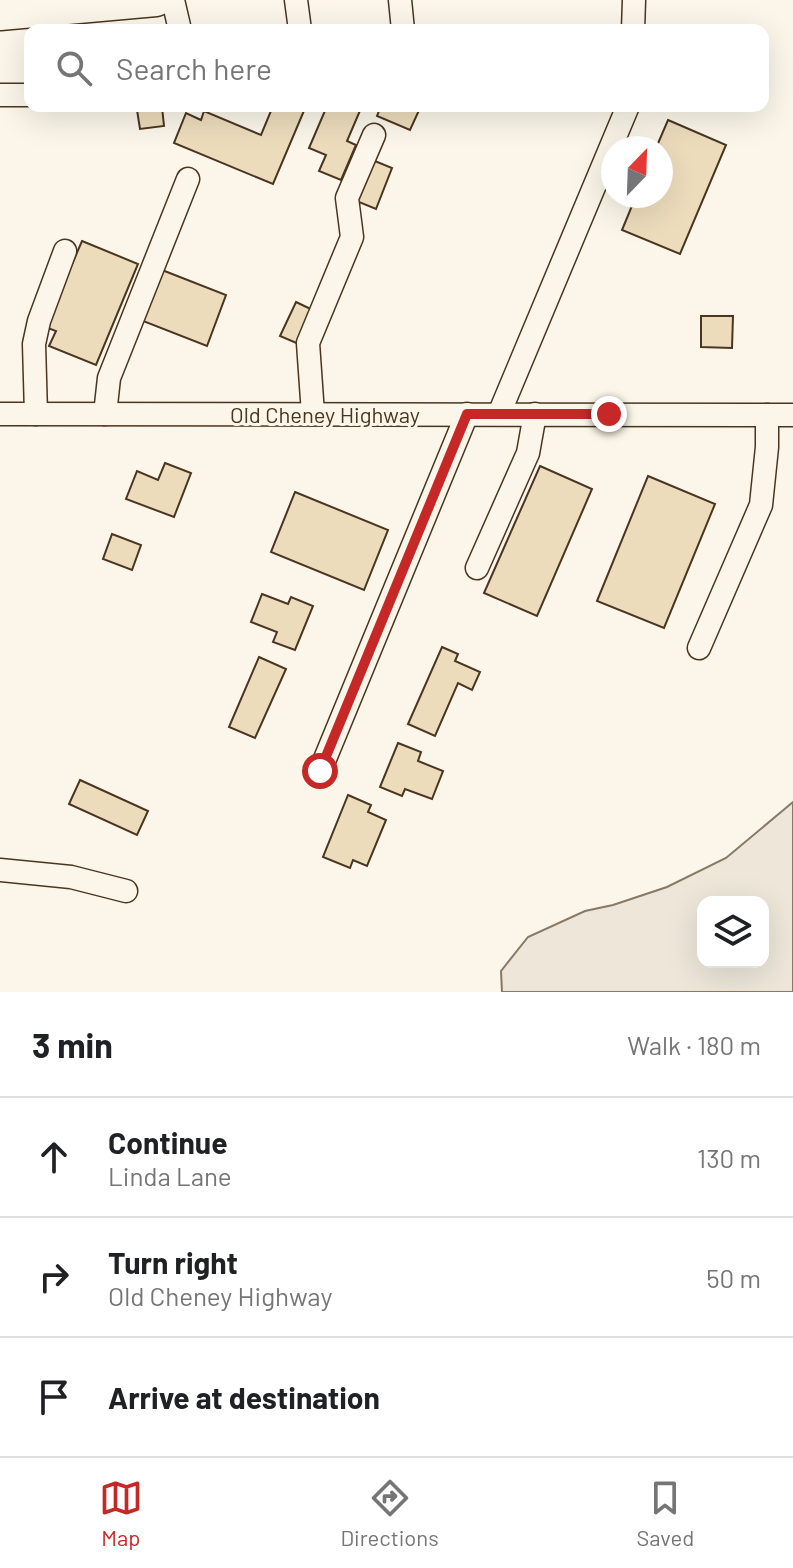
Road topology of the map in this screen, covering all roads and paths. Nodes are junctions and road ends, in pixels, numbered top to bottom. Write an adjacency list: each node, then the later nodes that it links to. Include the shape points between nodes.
1 (156, 0): 6 (highway)
2 (173, 0): 7 (street)
3 (296, 0): 8 (street)
4 (400, 0): 9 (street)
5 (634, 0): 10 (street)
6 (0, 14)
7 (179, 24)
8 (299, 24)
9 (402, 24)
10 (633, 24)
11 (0, 95): 12 (street)
12 (24, 95)
13 (625, 112): 22 (street)
14 (374, 135): 20 (street, via 347,198 352,237 308,343)
15 (188, 179): 19 (street, via 109,378)
16 (65, 251): 18 (street, via 34,344)
17 (0, 414): 18 (street, Old Cheney Highway)
18 (36, 414): 19 (street, Old Cheney Highway)
19 (105, 414): 20 (street, Old Cheney Highway)
20 (313, 414): 21 (street, Old Cheney Highway)
21 (467, 414): 22 (street, Old Cheney Highway); 28 (street)
22 (499, 414): 23 (street, Old Cheney Highway)
23 (535, 414): 24 (street, Old Cheney Highway); 26 (street, via 528,453)
24 (767, 415): 25 (street, Old Cheney Highway); 27 (street, via 761,505)
25 (793, 415)
26 (477, 568)
27 (699, 648)
28 (320, 771)
29 (0, 870): 30 (street, via 71,877)
30 (126, 891)

